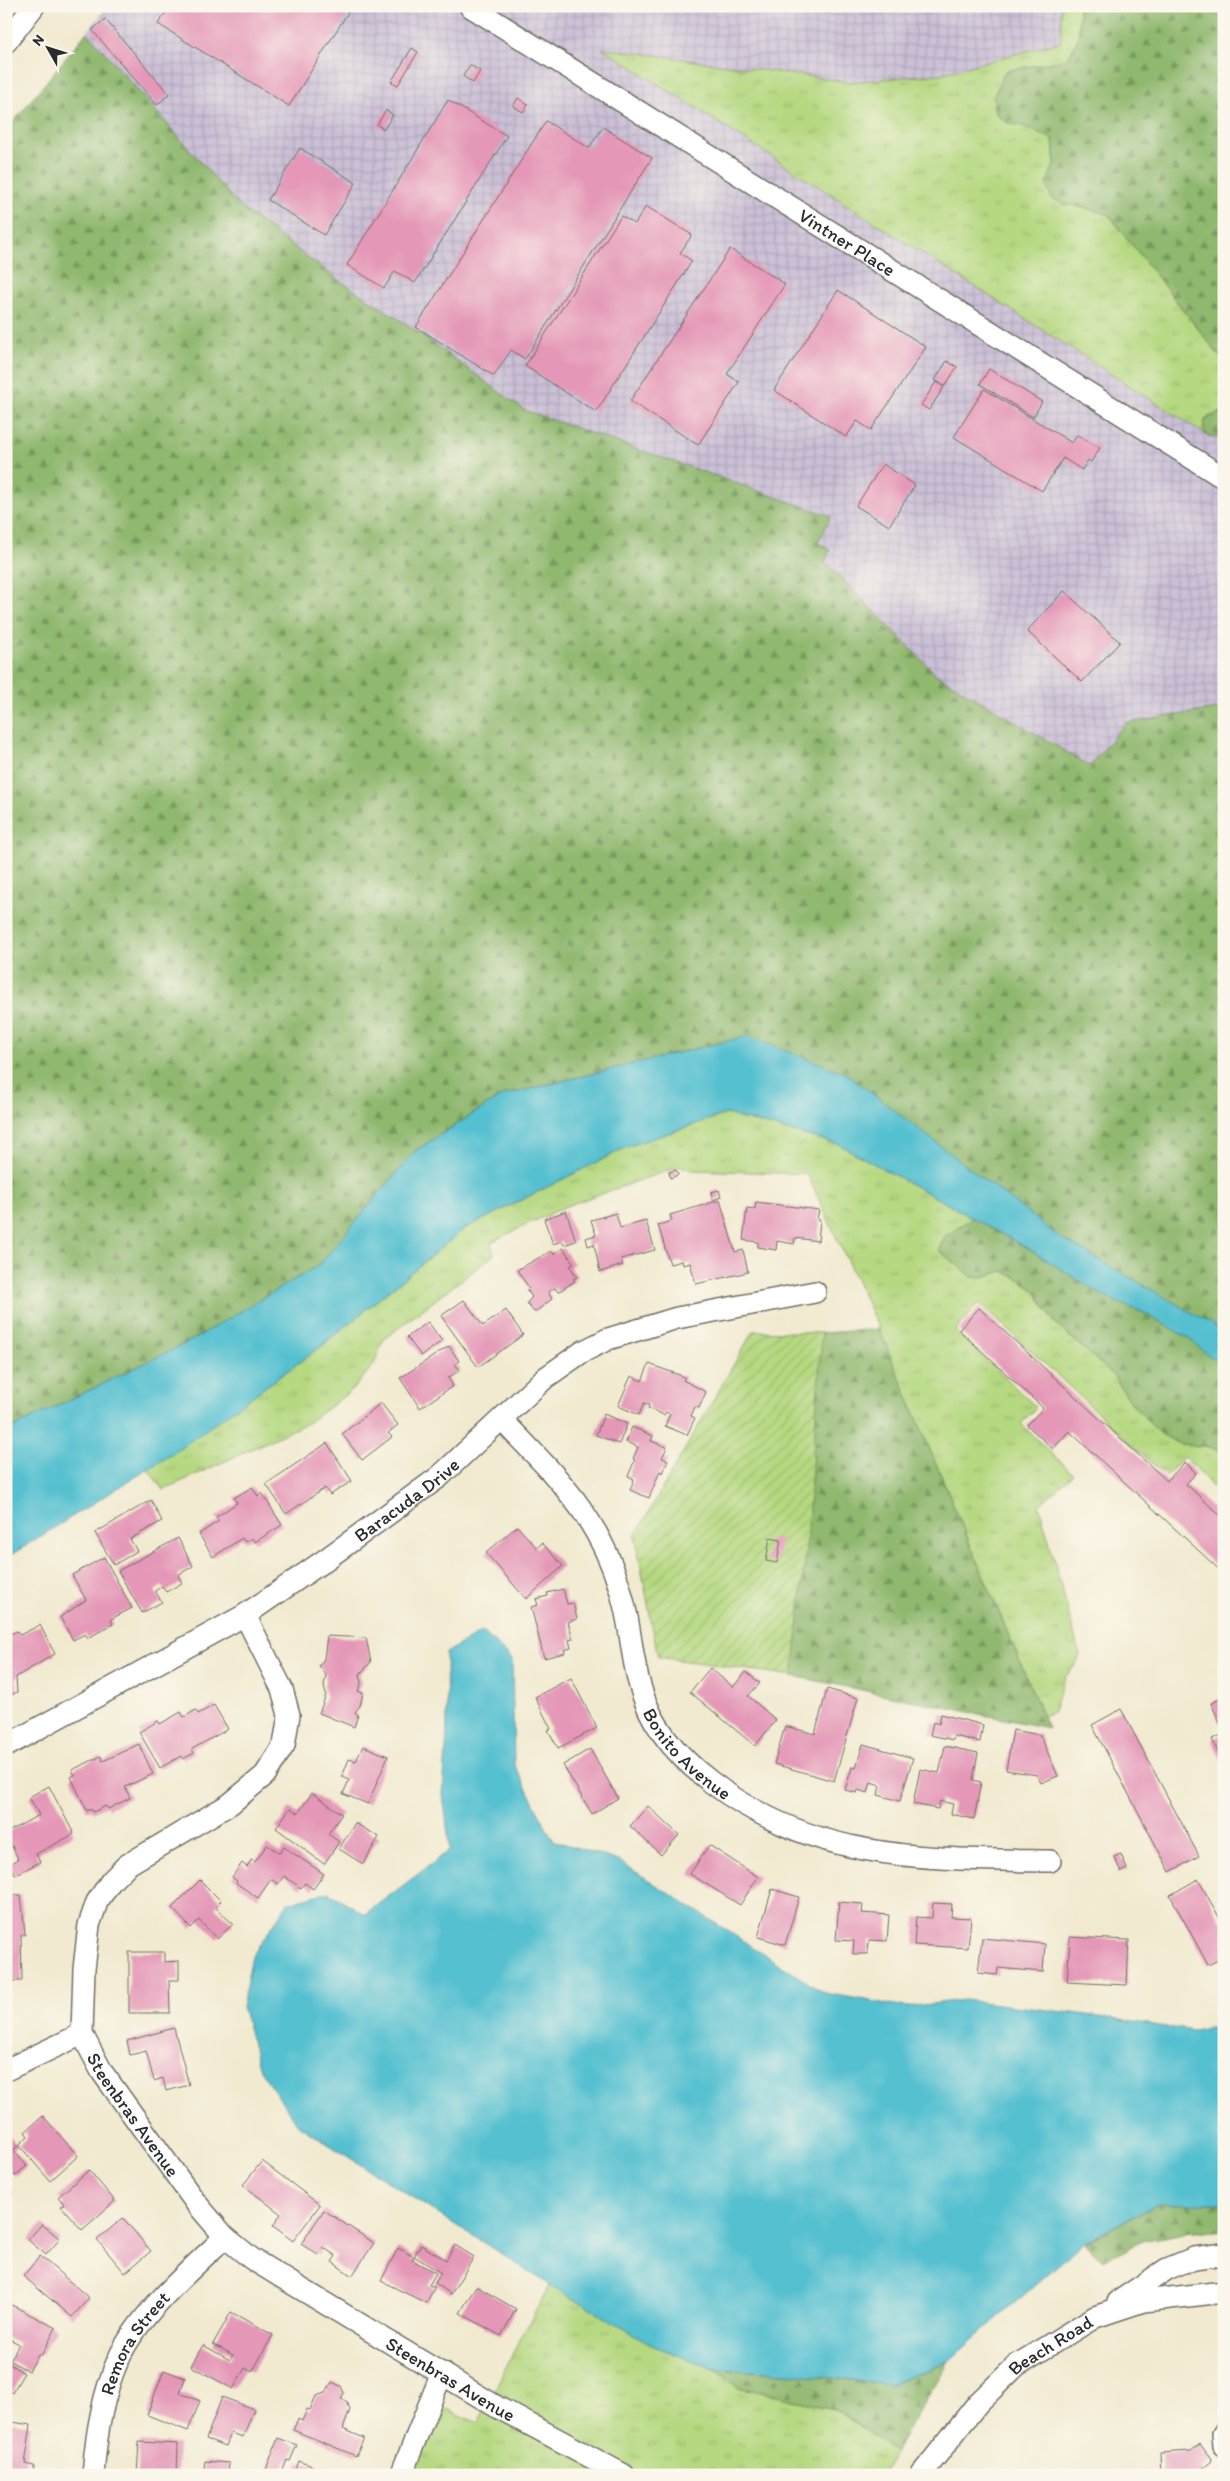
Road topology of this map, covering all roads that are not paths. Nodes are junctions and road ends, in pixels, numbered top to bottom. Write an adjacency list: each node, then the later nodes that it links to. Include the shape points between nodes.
1 (34, 6): 3 (street)
2 (470, 6): 4 (street, Vintner Place)
3 (6, 42)
4 (1224, 478)
5 (815, 1292): 6 (street, Baracuda Drive, via 677,1318 608,1338 565,1362)
6 (502, 1420): 7 (street, Baracuda Drive, via 439,1478); 9 (street, Bonito Avenue, via 582,1506 600,1536 624,1604 640,1687 653,1718 670,1745 692,1768 726,1793 776,1822 842,1846 908,1857)
7 (244, 1615): 8 (street, Baracuda Drive); 10 (street, Steenbras Avenue, via 282,1689 289,1715 284,1745 265,1775 230,1804 127,1865 111,1881 97,1902 89,1925)
8 (6, 1746)
9 (1050, 1862)
10 (82, 2034): 11 (street); 12 (street, Steenbras Avenue, via 102,2072 196,2204)
11 (6, 2070)
12 (225, 2237): 16 (street, Steenbras Avenue, via 266,2268); 17 (street, Remora Street, via 178,2281 145,2318 118,2359 102,2404)
13 (1224, 2254): 15 (street, via 1194,2258 1167,2269)
14 (1224, 2292): 15 (street, Beach Road, via 1143,2301)
15 (1095, 2317): 20 (street, Beach Road, via 1017,2365 978,2403)
16 (442, 2373): 18 (street); 19 (street, Steenbras Avenue, via 497,2407)
17 (93, 2475)
18 (401, 2475)
19 (624, 2475)
20 (921, 2475)

